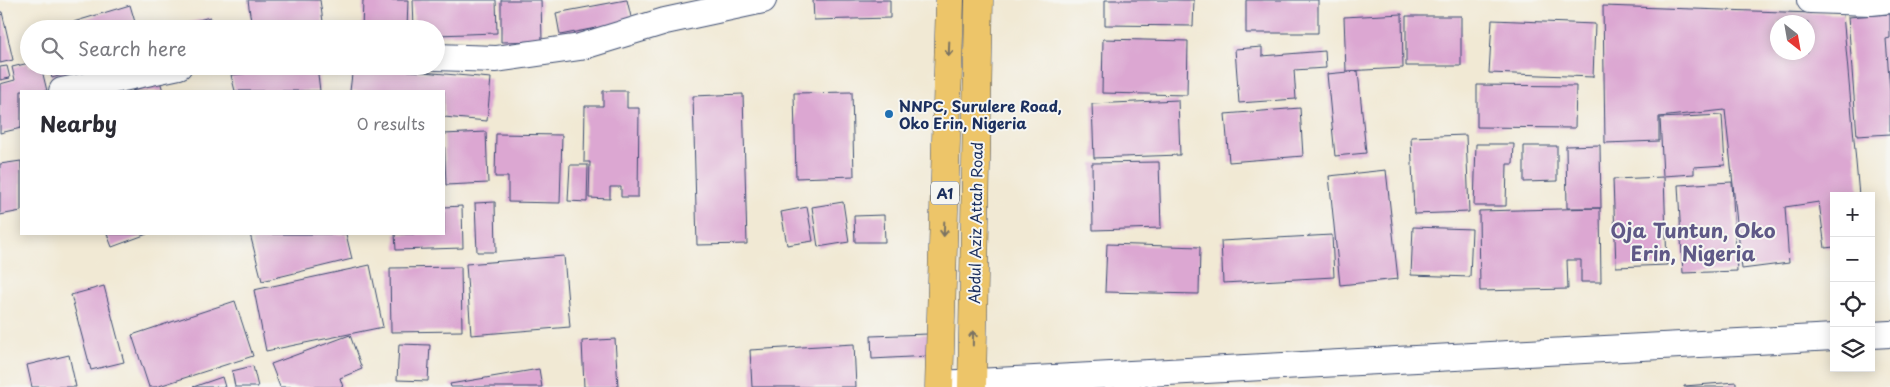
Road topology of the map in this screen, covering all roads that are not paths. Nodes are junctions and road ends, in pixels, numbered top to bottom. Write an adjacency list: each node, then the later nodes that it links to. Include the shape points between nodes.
1 (763, 0): 6 (street, via 665,21 580,47 496,59)
2 (950, 0): 13 (highway, Abdul Aziz Attah Road / A1, one-way to 13)
3 (979, 0): 12 (highway, Abdul Aziz Attah Road / A1, one-way to 3)
4 (1810, 0): 5 (street)
5 (1890, 0)
6 (445, 57)
7 (137, 75): 8 (street)
8 (67, 90)
9 (1890, 334): 10 (street)
10 (1875, 335)
11 (1830, 337): 12 (street)
12 (972, 384): 13 (street)
13 (939, 385)

